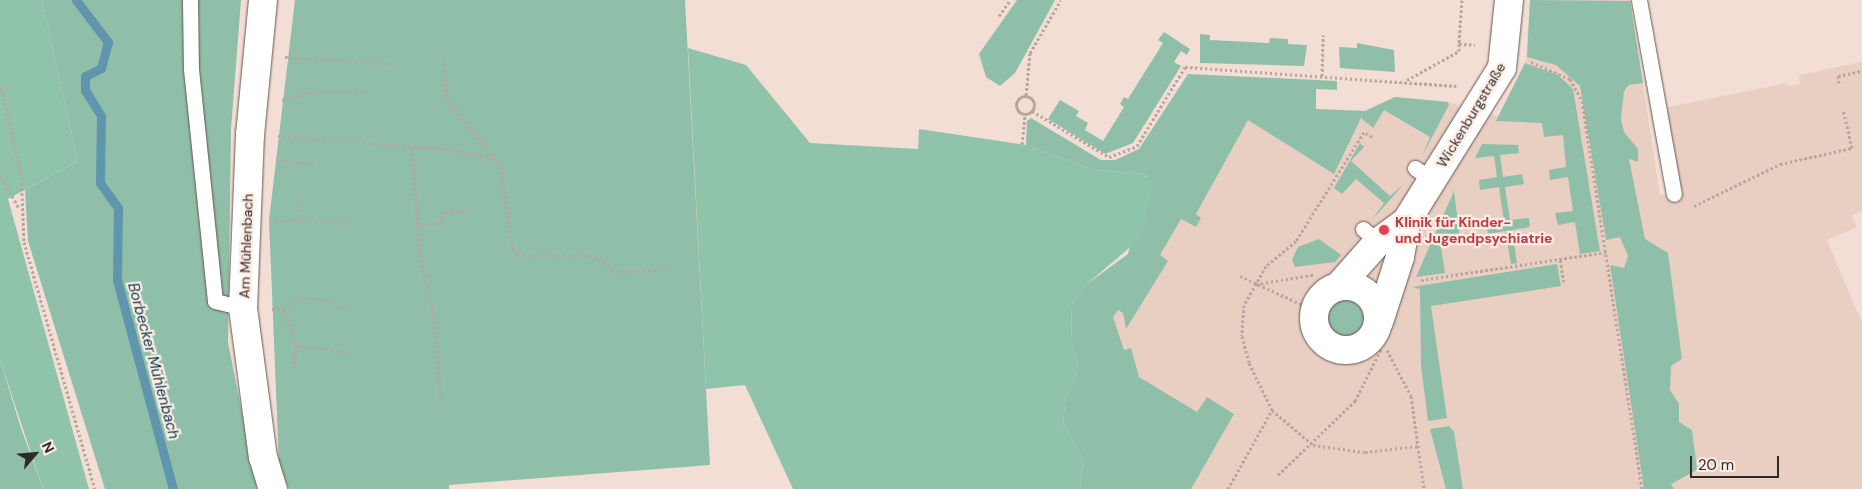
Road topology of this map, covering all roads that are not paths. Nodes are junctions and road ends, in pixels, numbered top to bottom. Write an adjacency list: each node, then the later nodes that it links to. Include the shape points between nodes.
1 (190, 0): 8 (lane, via 191,69 215,301)
2 (263, 0): 8 (street, Am Mühlenbach, via 250,146)
3 (1509, 0): 6 (street, Wickenburgstraße, via 1516,56 1423,174)
4 (1639, 0): 5 (lane)
5 (1674, 194)
6 (1406, 222): 7 (street, Wickenburgstraße, via 1370,236); 9 (street, Wickenburgstraße, via 1400,257)
7 (1330, 280): 9 (street, via 1363,290 1377,307); 9 (street, Wickenburgstraße, via 1315,312 1316,330 1327,344 1344,350 1361,347 1374,336)
8 (243, 308): 10 (street, Am Mühlenbach, via 263,457)
9 (1379, 322)
10 (272, 489)

